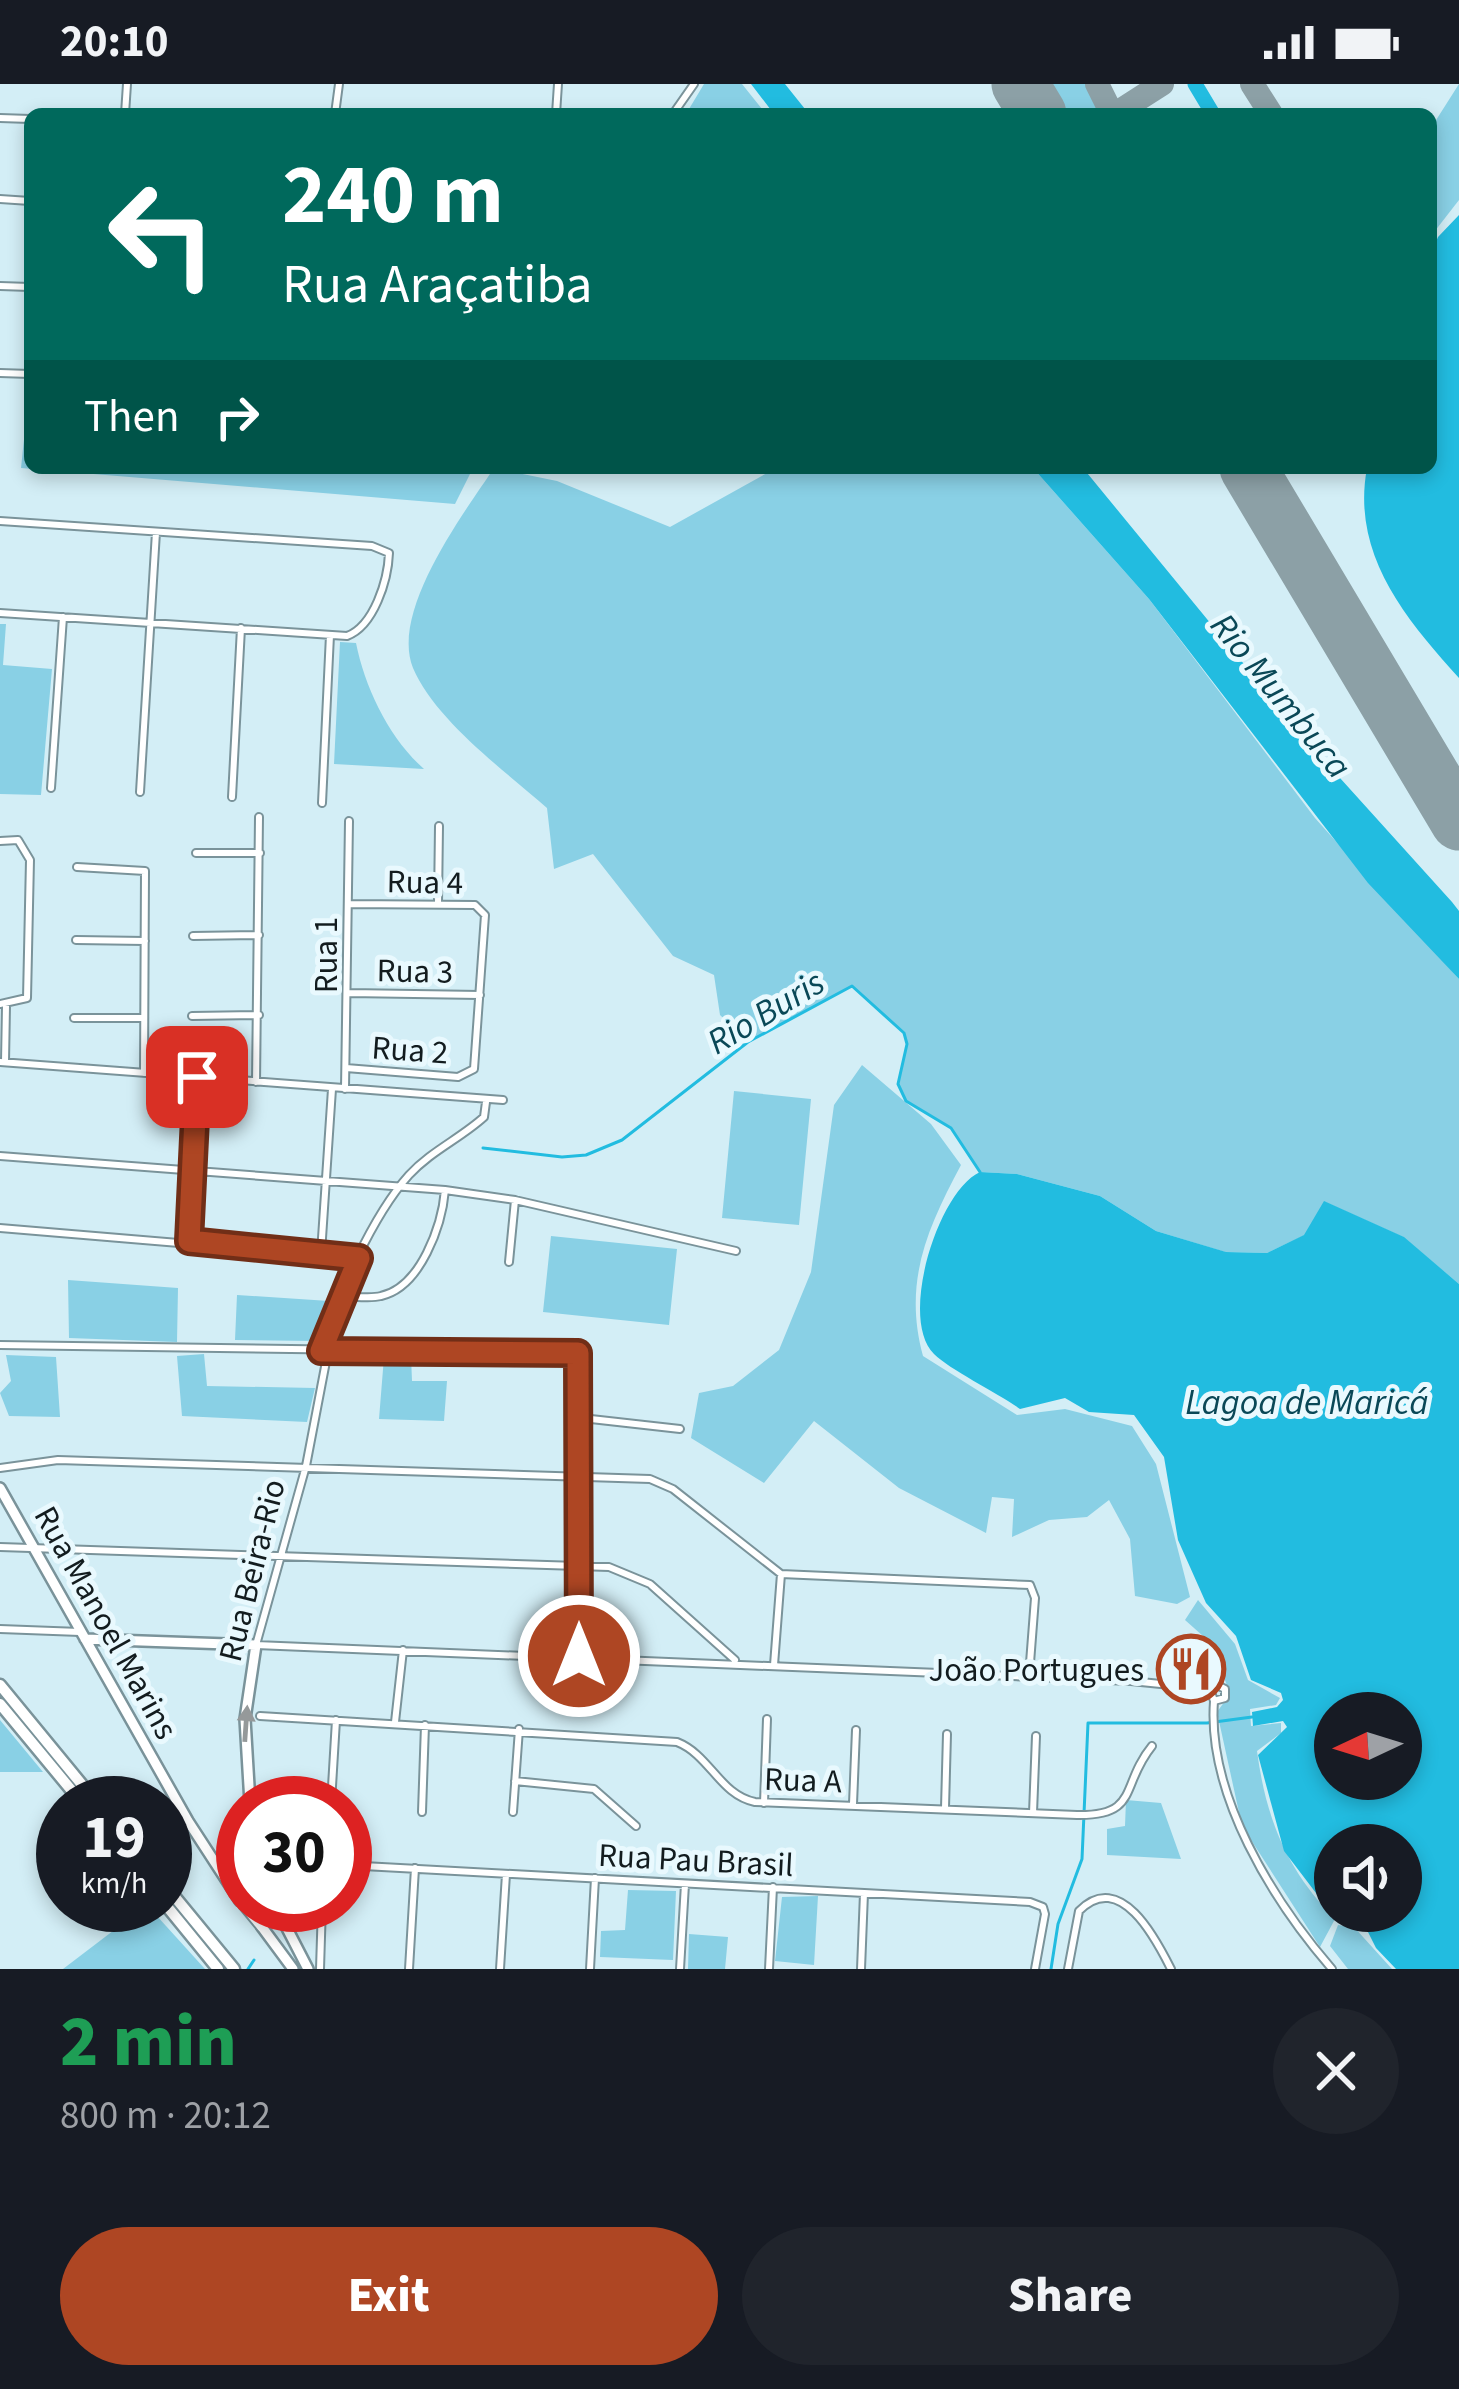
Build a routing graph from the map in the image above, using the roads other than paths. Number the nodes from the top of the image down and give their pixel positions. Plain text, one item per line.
1 (0, 521) edge
2 (156, 532) junction
3 (0, 613) edge
4 (62, 617) junction
5 (152, 622) junction
6 (242, 628) junction
7 (330, 635) junction
8 (52, 788) dead end
9 (140, 792) dead end
10 (232, 796) dead end
11 (322, 803) dead end
12 (259, 818) dead end
13 (349, 821) dead end
14 (439, 826) dead end
15 (0, 841) edge
16 (196, 853) dead end
17 (260, 853) junction
18 (77, 867) dead end
19 (438, 903) junction
20 (349, 904) junction
21 (259, 934) junction
22 (193, 936) dead end
23 (76, 940) dead end
24 (145, 941) junction
25 (349, 993) junction
26 (480, 995) junction
27 (3, 1004) edge
28 (259, 1015) junction
29 (192, 1016) dead end
30 (74, 1018) dead end
31 (144, 1018) junction
32 (2, 1062) edge
33 (346, 1068) junction
34 (144, 1073) junction
35 (197, 1077) junction
36 (256, 1082) junction
37 (332, 1089) junction
38 (345, 1089) junction
39 (486, 1100) junction
40 (503, 1100) dead end
41 (0, 1156) edge
42 (192, 1172) junction
43 (327, 1181) junction
44 (400, 1186) junction
45 (445, 1190) junction
46 (515, 1200) junction
47 (0, 1228) edge
48 (189, 1241) junction
49 (736, 1251) dead end
50 (321, 1253) junction
51 (359, 1258) junction
52 (509, 1262) dead end
53 (341, 1296) junction
54 (0, 1345) edge
55 (324, 1351) junction
56 (582, 1418) junction
57 (680, 1429) dead end
58 (306, 1466) junction
59 (0, 1468) edge
60 (580, 1477) junction
61 (0, 1488) edge
62 (33, 1546) junction
63 (0, 1547) edge
64 (283, 1555) junction
65 (579, 1566) junction
66 (781, 1574) junction
67 (0, 1629) edge
68 (82, 1635) junction
69 (256, 1645) junction
70 (403, 1650) junction
71 (579, 1656) junction
72 (738, 1663) junction
73 (774, 1665) junction
74 (1029, 1676) junction
75 (0, 1685) edge
76 (1210, 1689) junction
77 (1214, 1701) junction
78 (0, 1704) edge
79 (260, 1716) dead end
80 (767, 1719) dead end
81 (336, 1720) junction
82 (394, 1722) junction
83 (425, 1725) junction
84 (519, 1729) junction
85 (856, 1730) dead end
86 (947, 1734) dead end
87 (1036, 1736) dead end
88 (1152, 1746) dead end
89 (60, 1776) edge
90 (75, 1776) edge
91 (248, 1776) edge
92 (333, 1776) edge
93 (515, 1781) junction
94 (764, 1803) junction
95 (853, 1804) junction
96 (945, 1809) junction
97 (422, 1811) dead end
98 (513, 1811) dead end
99 (1033, 1813) junction
100 (636, 1826) dead end
101 (216, 1859) edge
102 (372, 1866) edge
103 (416, 1868) junction
104 (506, 1874) junction
105 (595, 1878) junction
106 (685, 1884) junction
107 (773, 1887) junction
108 (864, 1894) junction
109 (192, 1918) edge
110 (188, 1932) edge
111 (266, 1932) edge
112 (288, 1932) edge
113 (320, 1932) edge
114 (319, 1950) junction
115 (1163, 1954) junction
116 (305, 1964) edge
117 (218, 1969) edge
118 (234, 1969) edge
119 (293, 1969) edge
120 (320, 1969) edge
121 (409, 1969) edge
122 (500, 1969) edge
123 (590, 1969) edge
124 (680, 1969) edge
125 (770, 1969) edge
126 (861, 1969) edge
127 (1035, 1969) edge
128 (1068, 1969) edge
129 (1161, 1969) edge
130 (1171, 1969) edge
131 (1332, 1969) edge

1 - 2 street
2 - 5 street
2 - 7 street
3 - 4 street
4 - 5 street
4 - 8 street
5 - 6 street
5 - 9 street
6 - 7 street
6 - 10 street
7 - 11 street
12 - 17 street
13 - 20 street, Rua 1
14 - 19 street
15 - 27 street
16 - 17 street
17 - 21 street
18 - 24 street
19 - 20 street, Rua 4
19 - 26 street, Rua 4
20 - 25 street, Rua 1
21 - 22 street
21 - 28 street
23 - 24 street
24 - 31 street
25 - 26 street, Rua 3
25 - 33 street, Rua 1
26 - 33 street, Rua 2
27 - 32 street
28 - 29 street
28 - 36 street
30 - 31 street
31 - 34 street
32 - 34 street
33 - 38 street, Rua 1
34 - 35 street
35 - 36 street
35 - 42 street
36 - 37 street
37 - 38 street
37 - 43 street
38 - 39 street
39 - 40 street
39 - 44 street, Rua Beira-Rio
41 - 42 street
42 - 43 street
42 - 48 street
43 - 44 street
43 - 50 street
44 - 45 street
44 - 51 street, Rua Beira-Rio
45 - 46 street
45 - 53 street
46 - 49 street
46 - 52 street
47 - 48 street
48 - 50 street
50 - 51 street
51 - 53 street, Rua Beira-Rio
53 - 55 street, Rua Beira-Rio
54 - 55 street
55 - 56 street
55 - 58 street, Rua Beira-Rio
56 - 57 street
56 - 60 street
58 - 59 street
58 - 60 street
58 - 64 street, Rua Beira-Rio
60 - 65 street
60 - 66 street
61 - 62 main road, Rua Manoel Marins
62 - 63 street
62 - 64 street
62 - 68 main road, Rua Manoel Marins
64 - 65 street
64 - 69 street, Rua Beira-Rio
65 - 71 street
65 - 72 street
66 - 73 street
66 - 74 street
67 - 68 street
68 - 69 main road
68 - 101 main road, Rua Manoel Marins
69 - 70 street
91 -> 69 main road, Rua Beira-Rio
70 - 71 street
70 - 82 street
71 - 72 street
72 - 73 street
73 - 74 street
74 - 76 street
75 - 90 highway
76 - 77 street
76 - 77 street
77 - 131 street
78 - 89 highway
79 - 81 street, Rua A
80 - 94 street
81 - 82 street, Rua A
81 - 92 street
82 - 83 street, Rua A
83 - 84 street, Rua A
83 - 97 street
84 - 93 street
84 - 94 street, Rua A
85 - 95 street
86 - 96 street
87 - 99 street
88 - 99 street, Rua A
93 - 98 street
93 - 100 street
94 - 95 street, Rua A
95 - 96 street, Rua A
96 - 99 street, Rua A
102 - 103 street, Rua Pau Brasil
103 - 104 street, Rua Pau Brasil
103 - 121 street
104 - 105 street, Rua Pau Brasil
104 - 122 street
105 - 106 street, Rua Pau Brasil
105 - 123 street
106 - 107 street, Rua Pau Brasil
106 - 124 street
107 - 108 street, Rua Pau Brasil
107 - 125 street
108 - 126 street
108 - 127 street, Rua Pau Brasil
109 - 118 highway
110 - 117 highway
111 - 119 main road
112 - 116 main road
113 - 114 street
114 - 116 street
114 - 120 street
115 - 128 street
115 - 129 street
115 - 130 street

